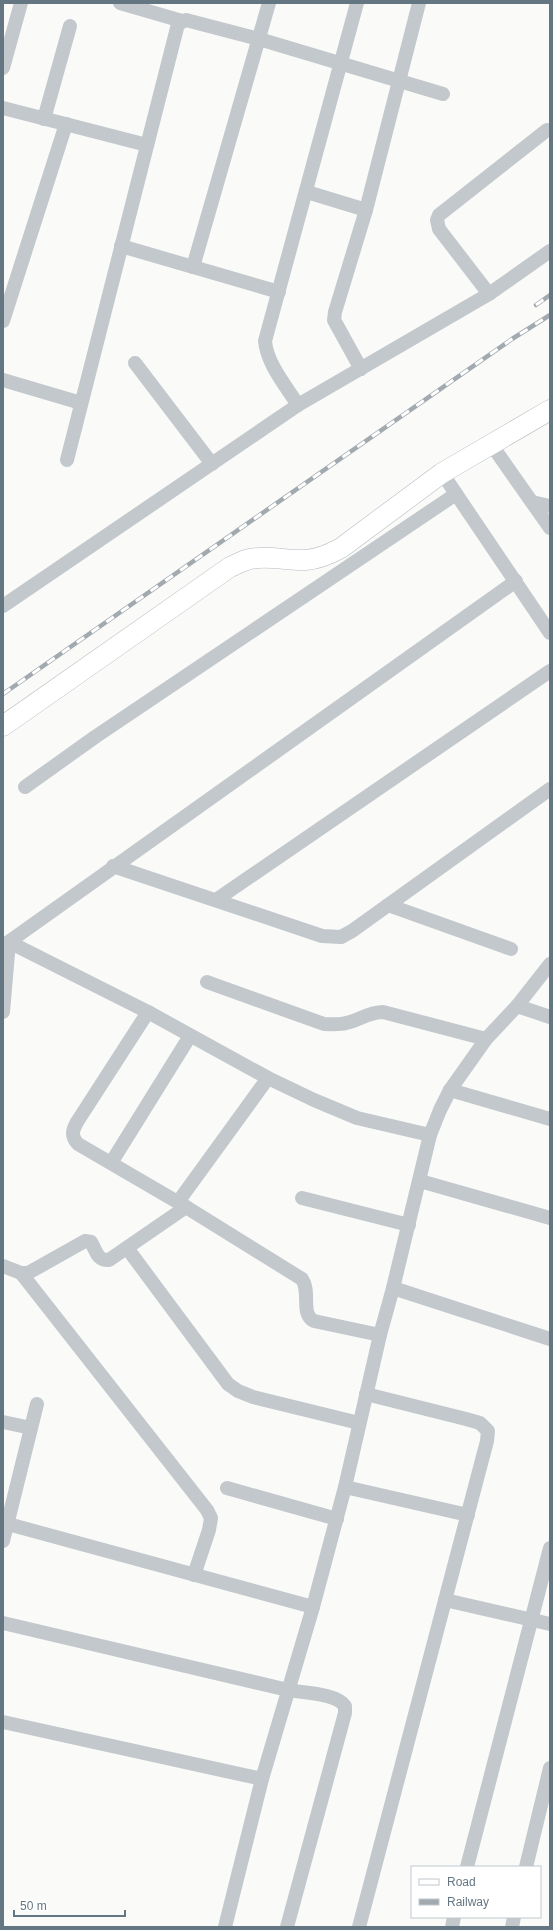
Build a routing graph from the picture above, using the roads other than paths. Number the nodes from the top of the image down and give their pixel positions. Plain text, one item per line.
1 (21, 3) edge
2 (120, 3) edge
3 (269, 3) edge
4 (357, 3) edge
5 (419, 3) edge
6 (141, 6) edge
7 (182, 21) junction
8 (70, 26) dead end
9 (259, 39) junction
10 (340, 63) junction
11 (3, 68) edge
12 (398, 80) junction
13 (444, 94) dead end
14 (3, 108) edge
15 (44, 118) junction
16 (66, 124) junction
17 (547, 130) dead end
18 (147, 145) junction
19 (306, 192) junction
20 (366, 210) junction
21 (121, 246) junction
22 (550, 252) edge
23 (193, 267) junction
24 (279, 292) junction
25 (489, 294) junction
26 (3, 321) edge
27 (135, 363) dead end
28 (361, 369) junction
29 (3, 380) edge
30 (81, 402) junction
31 (298, 405) junction
32 (550, 410) edge
33 (491, 444) junction
34 (67, 460) dead end
35 (212, 464) junction
36 (442, 473) junction
37 (456, 494) junction
38 (532, 502) junction
39 (550, 506) edge
40 (550, 528) edge
41 (516, 581) junction
42 (3, 606) edge
43 (550, 633) edge
44 (550, 671) edge
45 (3, 726) edge
46 (25, 787) dead end
47 (550, 789) edge
48 (112, 866) junction
49 (216, 900) junction
50 (388, 905) junction
51 (6, 944) edge
52 (511, 949) dead end
53 (550, 964) edge
54 (207, 982) dead end
55 (517, 1006) junction
56 (3, 1012) edge
57 (148, 1012) junction
58 (550, 1017) edge
59 (190, 1036) junction
60 (486, 1040) junction
61 (268, 1078) junction
62 (450, 1090) junction
63 (550, 1119) edge
64 (430, 1135) junction
65 (111, 1163) junction
66 (420, 1181) junction
67 (302, 1198) dead end
68 (182, 1205) junction
69 (550, 1218) edge
70 (409, 1225) junction
71 (127, 1248) junction
72 (3, 1266) edge
73 (21, 1273) junction
74 (393, 1288) junction
75 (380, 1335) junction
76 (550, 1339) edge
77 (366, 1394) junction
78 (37, 1404) dead end
79 (3, 1422) edge
80 (359, 1423) junction
81 (31, 1428) junction
82 (345, 1487) junction
83 (228, 1488) dead end
84 (468, 1515) junction
85 (337, 1519) junction
86 (8, 1524) junction
87 (3, 1541) edge
88 (550, 1548) edge
89 (194, 1574) junction
90 (445, 1600) junction
91 (313, 1607) junction
92 (530, 1619) junction
93 (3, 1623) edge
94 (550, 1624) edge
95 (288, 1690) junction
96 (3, 1722) edge
97 (550, 1768) edge
98 (262, 1779) junction
99 (467, 1866) edge
100 (526, 1866) edge
101 (225, 1927) edge
102 (288, 1927) edge
103 (359, 1927) edge

1 - 11 street
2 - 6 street
3 - 9 street
4 - 10 street
5 - 12 street
6 - 7 street
7 - 9 street
7 - 18 street
8 - 15 street
9 - 10 street
9 - 23 street
10 - 12 street
10 - 19 street
12 - 13 street
12 - 20 street
14 - 15 street
15 - 16 street
16 - 18 street
16 - 26 street
17 - 25 street
18 - 21 street
19 - 20 street
19 - 24 street
20 - 28 street
21 - 23 street
21 - 30 street
22 - 25 street
23 - 24 street
24 - 31 street
25 - 28 street
27 - 35 street
28 - 31 street
29 - 30 street
30 - 34 street
31 - 35 street
32 - 33 street
33 - 36 street
33 - 38 street
35 - 42 street
36 - 37 street
36 - 45 street
37 - 41 street
37 - 46 street
38 - 39 street
38 - 40 street
41 - 43 street
41 - 48 street
44 - 49 street
47 - 50 street
48 - 49 street
48 - 51 street
49 - 50 street
50 - 52 street
51 - 56 street
51 - 57 street
53 - 55 street
54 - 60 street
55 - 58 street
55 - 60 street
57 - 59 street
57 - 65 street
59 - 61 street
59 - 65 street
60 - 62 street
61 - 64 street
61 - 68 street
62 - 63 street
62 - 64 street
64 - 66 street
65 - 68 street
66 - 69 street
66 - 70 street
67 - 70 street
68 - 71 street
68 - 75 street
70 - 74 street
71 - 73 street
71 - 80 street
72 - 73 street
73 - 89 street
74 - 75 street
74 - 76 street
75 - 77 street
77 - 80 street
77 - 84 street
78 - 81 street
79 - 81 street
80 - 82 street
81 - 86 street
82 - 84 street
82 - 85 street
83 - 85 street
84 - 90 street
85 - 91 street
86 - 87 street
86 - 89 street
88 - 92 street
89 - 91 street
90 - 92 street
90 - 103 street
91 - 95 street
92 - 94 street
92 - 99 street
93 - 95 street
95 - 98 street
95 - 102 street
96 - 98 street
97 - 100 street
98 - 101 street

